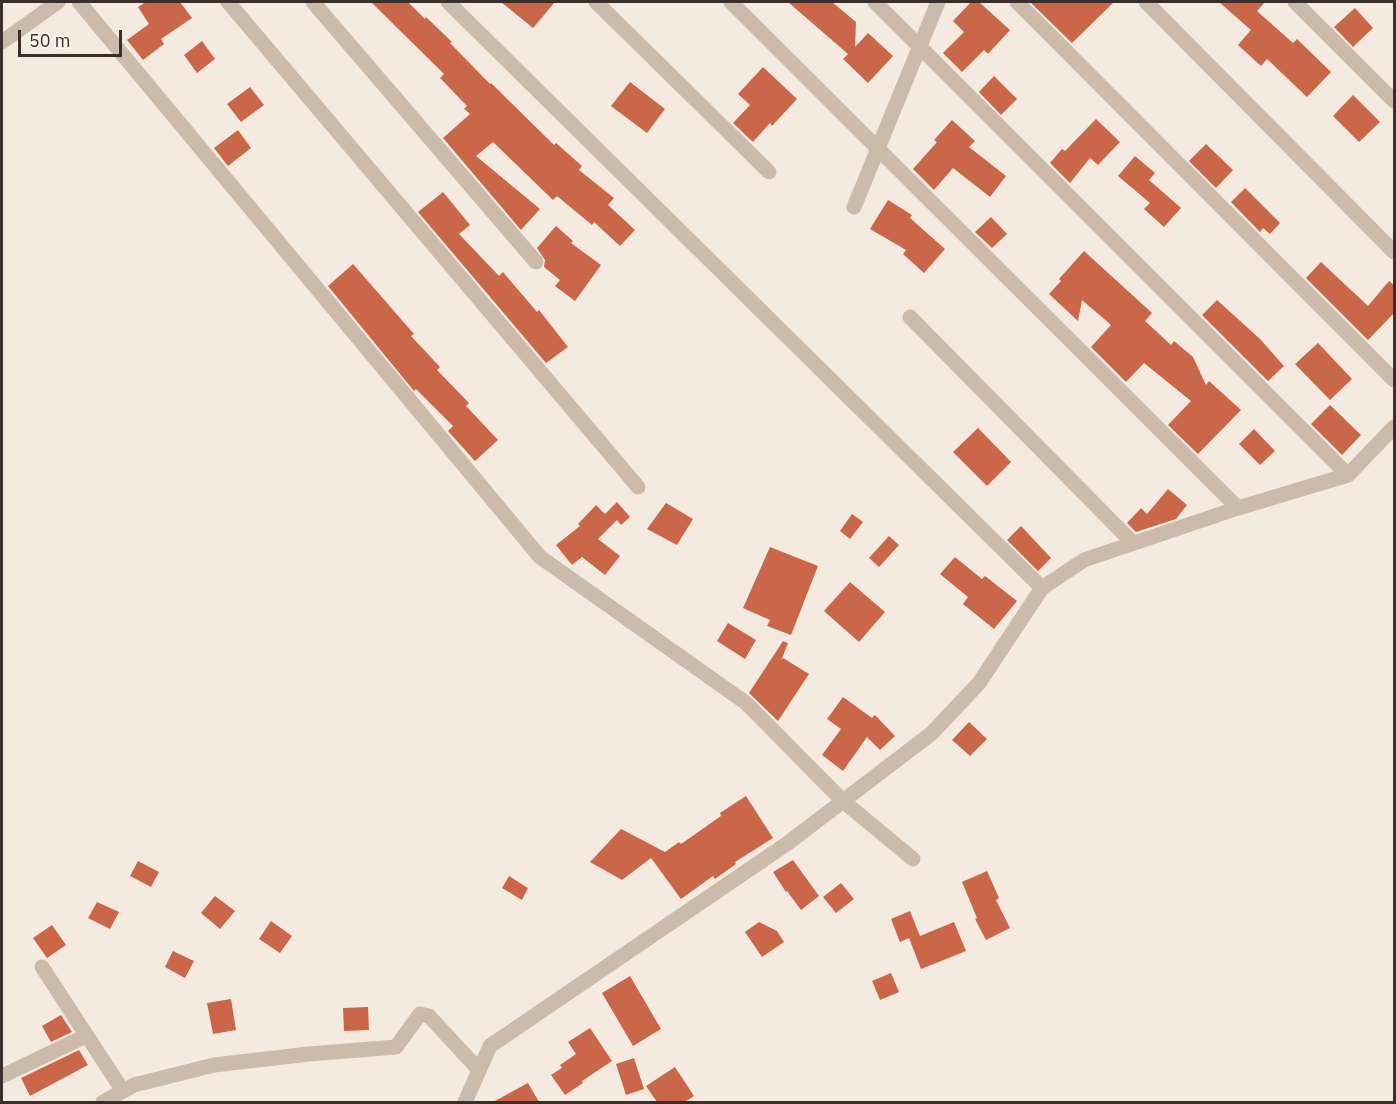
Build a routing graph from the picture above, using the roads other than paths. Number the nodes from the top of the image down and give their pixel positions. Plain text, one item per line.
1 (58, 2) edge
2 (79, 2) edge
3 (228, 2) edge
4 (313, 2) edge
5 (448, 2) edge
6 (596, 2) edge
7 (731, 2) edge
8 (875, 2) edge
9 (938, 2) edge
10 (1017, 2) edge
11 (1146, 2) edge
12 (1295, 2) edge
13 (2, 42) edge
14 (920, 46) junction
15 (1395, 101) edge
16 (878, 148) junction
17 (769, 172) dead end
18 (854, 207) dead end
19 (1395, 252) edge
20 (536, 262) dead end
21 (910, 317) dead end
22 (1395, 380) edge
23 (1395, 427) edge
24 (1348, 475) junction
25 (638, 487) dead end
26 (1238, 508) junction
27 (1133, 543) junction
28 (1042, 588) junction
29 (843, 801) junction
30 (913, 859) dead end
31 (42, 967) dead end
32 (87, 1036) junction
33 (479, 1070) junction
34 (2, 1077) edge
35 (123, 1091) junction
36 (103, 1102) edge
37 (465, 1102) edge

1 - 13 street
2 - 29 street
3 - 25 street
4 - 20 street
5 - 28 street
6 - 17 street
7 - 16 street
8 - 14 street
9 - 14 street
10 - 22 street
11 - 19 street
12 - 15 street
14 - 16 street
14 - 24 street
16 - 18 street
16 - 26 street
21 - 27 street
23 - 24 street
24 - 26 street
26 - 27 street
27 - 28 street
28 - 29 street
29 - 30 street
29 - 33 street
31 - 32 street
32 - 34 street
32 - 35 street
33 - 35 street
33 - 37 street
35 - 36 street

